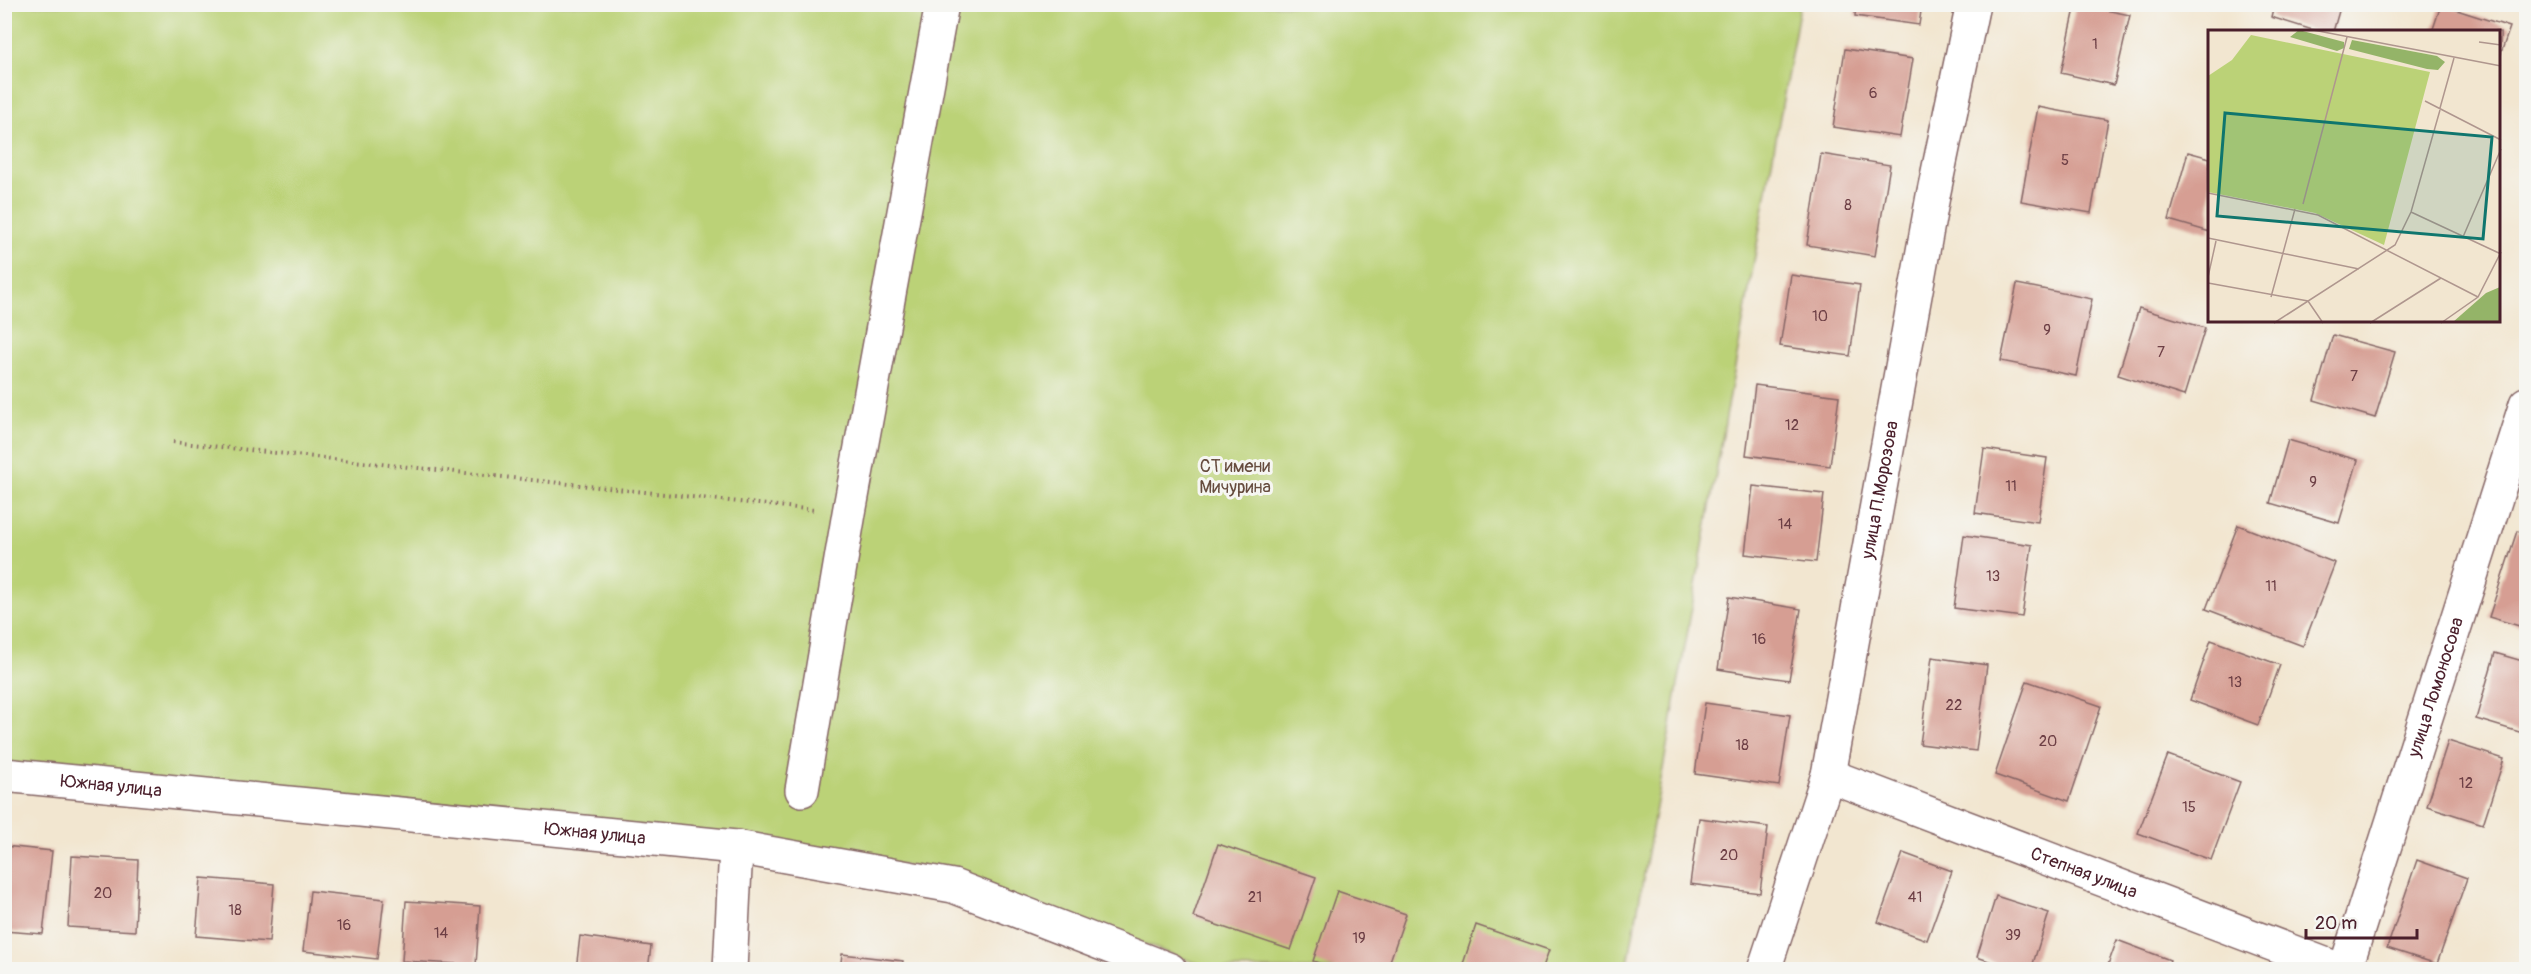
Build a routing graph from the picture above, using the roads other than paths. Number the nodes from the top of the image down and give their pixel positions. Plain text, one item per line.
1 (942, 4) edge
2 (1973, 4) edge
3 (2526, 404) edge
4 (4, 775) edge
5 (1828, 775) junction
6 (802, 790) dead end
7 (736, 847) junction
8 (730, 969) edge
9 (1170, 969) edge
10 (1764, 969) edge
11 (2340, 969) edge
12 (2345, 969) edge

1 - 6 street
2 - 5 street, улица П.Морозова
3 - 12 street, улица Ломоносова
4 - 7 street, Южная улица
5 - 10 street, улица П.Морозова
5 - 11 street, Степная улица
7 - 8 street
7 - 9 street, Южная улица

